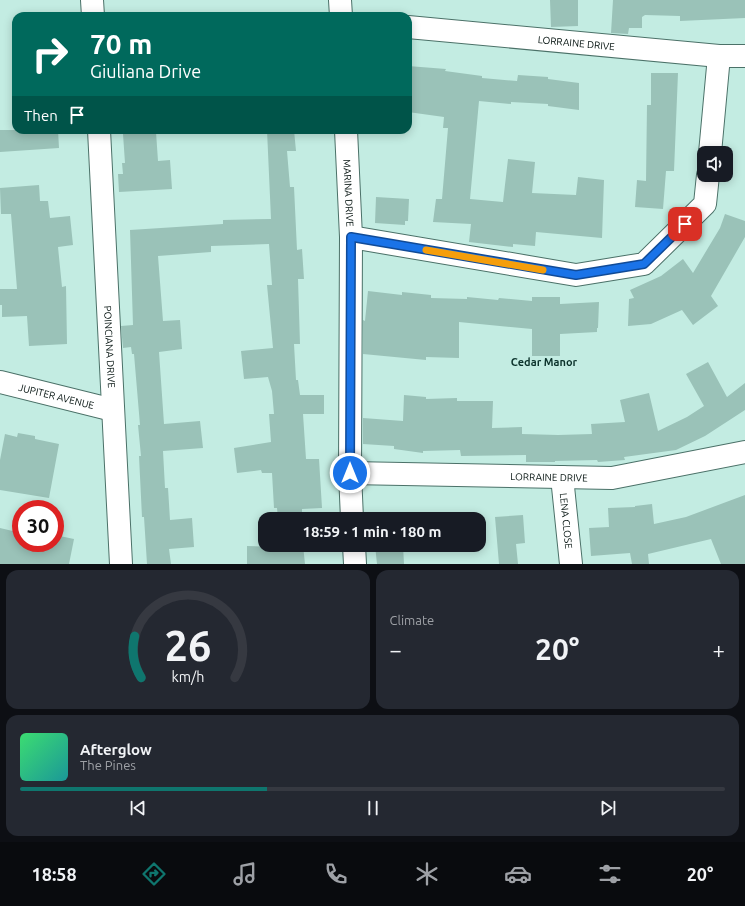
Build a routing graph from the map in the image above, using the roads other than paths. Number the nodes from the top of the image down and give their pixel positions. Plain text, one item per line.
1 (92, 0) edge
2 (340, 0) edge
3 (93, 12) edge
4 (341, 12) edge
5 (412, 27) edge
6 (719, 56) junction
7 (745, 56) edge
8 (99, 134) edge
9 (346, 134) edge
10 (711, 146) edge
11 (707, 182) edge
12 (351, 237) junction
13 (0, 382) edge
14 (113, 410) junction
15 (745, 452) edge
16 (350, 473) junction
17 (562, 477) junction
18 (352, 512) edge
19 (354, 552) edge
20 (121, 564) edge
21 (355, 564) edge
22 (571, 564) edge

1 - 3 street
2 - 4 street
5 - 6 street, LORRAINE DRIVE
6 - 7 street, LORRAINE DRIVE
6 - 10 street
8 - 14 street, POINCIANA DRIVE
9 - 12 street, MARINA DRIVE
11 - 12 street
12 - 16 street, MARINA DRIVE
13 - 14 street, JUPITER AVENUE
14 - 20 street, POINCIANA DRIVE
15 - 17 street, LORRAINE DRIVE
16 - 17 street, LORRAINE DRIVE
16 - 18 street, MARINA DRIVE
17 - 22 street, LENA CLOSE
19 - 21 street

